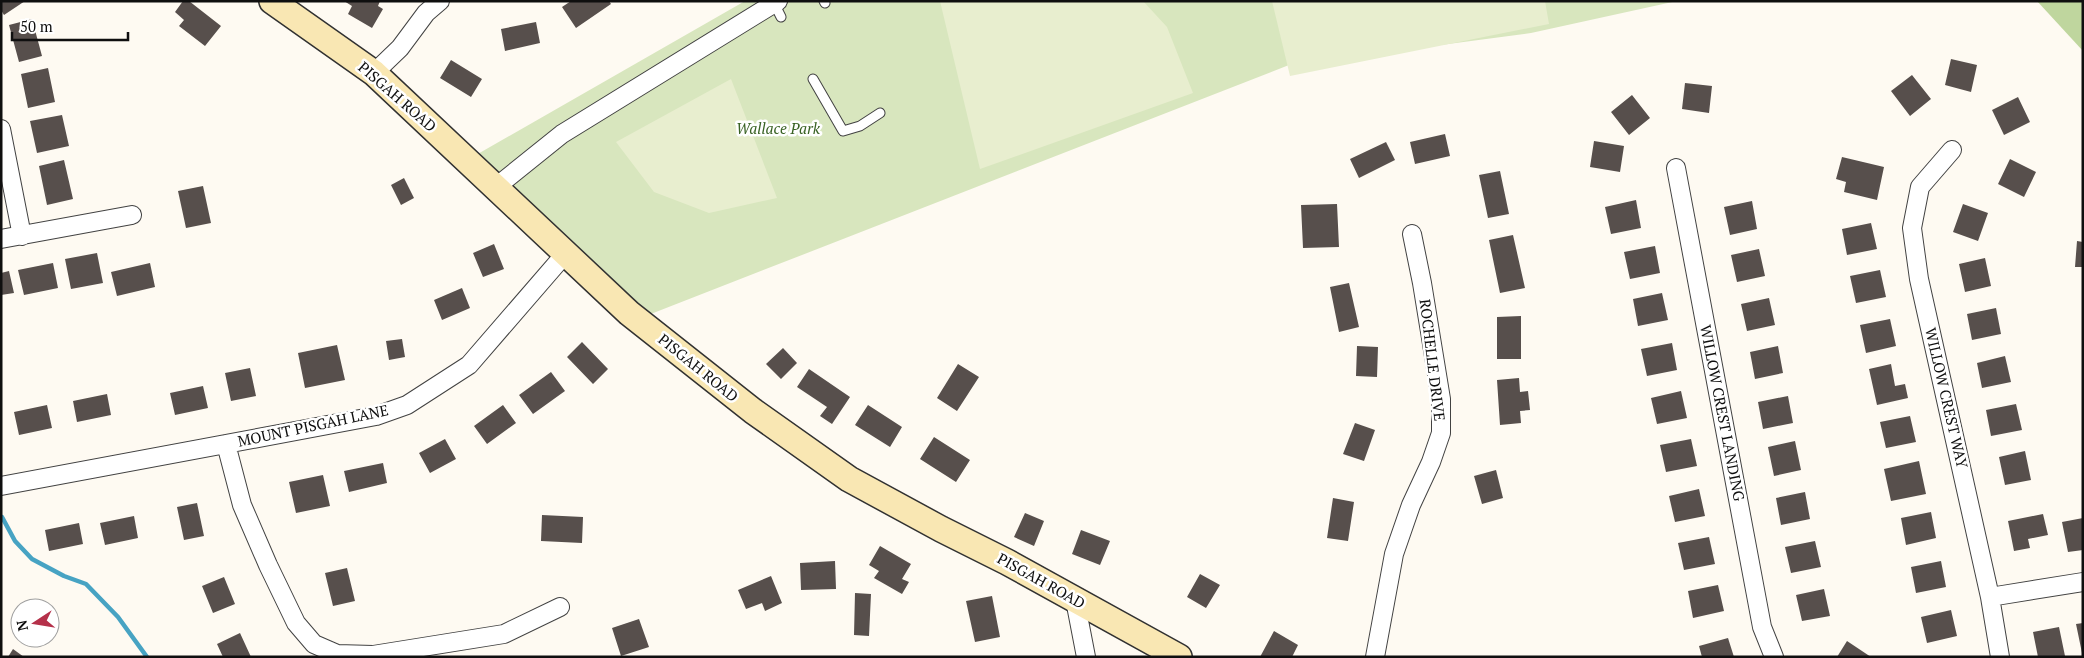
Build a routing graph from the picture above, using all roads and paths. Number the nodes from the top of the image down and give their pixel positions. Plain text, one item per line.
1 (272, 1) edge
2 (440, 1) edge
3 (778, 7) edge
4 (374, 73) junction
5 (814, 79) dead end
6 (880, 113) dead end
7 (1, 129) edge
8 (1952, 150) dead end
9 (1676, 168) dead end
10 (496, 187) junction
11 (132, 215) dead end
12 (1412, 234) dead end
13 (22, 236) junction
14 (1, 240) edge
15 (565, 254) junction
16 (226, 444) junction
17 (1, 486) edge
18 (2083, 582) edge
19 (1990, 597) junction
20 (1074, 600) junction
21 (560, 607) dead end
22 (421, 652) edge
23 (1086, 657) edge
24 (1179, 657) edge
25 (1376, 657) edge
26 (1774, 657) edge
27 (2000, 657) edge

1 - 4 street, PISGAH ROAD
2 - 4 street
3 - 10 street
4 - 10 street, PISGAH ROAD
5 - 6 lane
7 - 13 street
8 - 19 street, WILLOW CREST WAY
9 - 26 street, WILLOW CREST LANDING
10 - 15 street, PISGAH ROAD
11 - 13 street
12 - 25 street, ROCHELLE DRIVE
13 - 14 street
15 - 16 street, MOUNT PISGAH LANE
15 - 20 street, PISGAH ROAD
16 - 17 street, MOUNT PISGAH LANE
16 - 22 street
18 - 19 street
19 - 27 street, WILLOW CREST WAY
20 - 23 street
20 - 24 street, PISGAH ROAD
21 - 22 street

